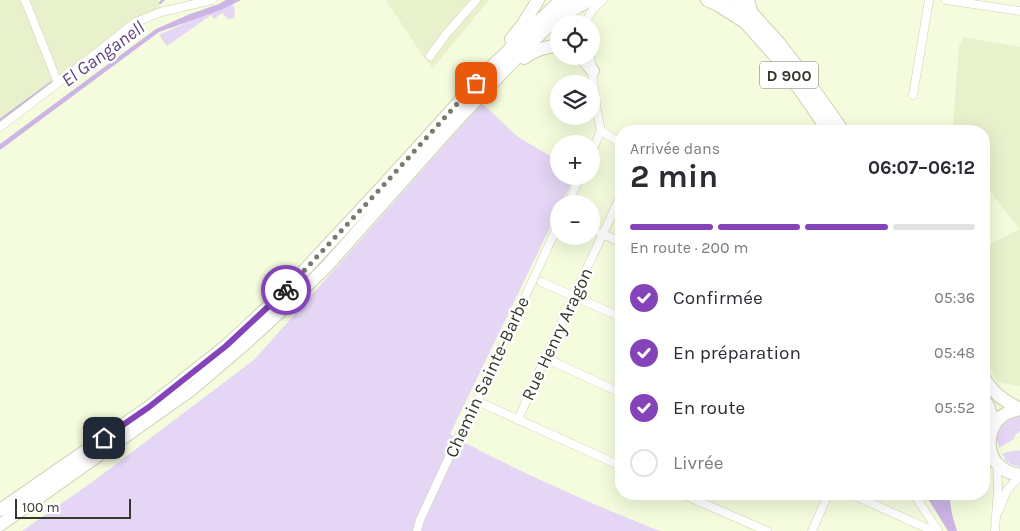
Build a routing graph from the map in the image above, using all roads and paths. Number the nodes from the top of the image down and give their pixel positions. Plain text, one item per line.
1 (25, 0) edge
2 (212, 0) edge
3 (464, 0) edge
4 (476, 0) edge
5 (538, 0) edge
6 (561, 0) edge
7 (575, 0) edge
8 (590, 0) edge
9 (603, 0) edge
10 (707, 0) edge
11 (725, 0) edge
12 (740, 0) edge
13 (929, 0) edge
14 (946, 0) edge
15 (470, 7) junction
16 (748, 11) edge
17 (1020, 11) edge
18 (590, 15) edge
19 (548, 26) junction
20 (550, 46) edge
21 (430, 56) dead end
22 (588, 65) edge
23 (592, 65) edge
24 (488, 70) junction
25 (593, 71) junction
26 (58, 83) junction
27 (483, 94) junction
28 (913, 95) dead end
29 (824, 125) edge
30 (839, 125) edge
31 (0, 127) edge
32 (601, 131) junction
33 (599, 135) edge
34 (615, 140) edge
35 (615, 208) edge
36 (600, 233) edge
37 (603, 234) junction
38 (615, 239) edge
39 (550, 243) edge
40 (540, 282) dead end
41 (574, 296) junction
42 (615, 315) edge
43 (545, 358) junction
44 (990, 386) edge
45 (615, 390) edge
46 (477, 401) junction
47 (1020, 409) edge
48 (990, 411) edge
49 (518, 420) junction
50 (994, 425) junction
51 (990, 434) edge
52 (990, 450) edge
53 (615, 463) edge
54 (997, 464) junction
55 (1020, 476) edge
56 (698, 500) edge
57 (825, 500) edge
58 (864, 500) edge
59 (918, 500) edge
60 (0, 510) edge
61 (996, 518) junction
62 (0, 525) edge
63 (416, 531) edge
64 (767, 531) edge
65 (812, 531) edge
66 (934, 531) edge
67 (938, 531) edge
68 (995, 531) edge

1 - 26 street
2 - 26 street
3 - 15 street
4 - 15 street
5 - 24 main road
6 - 24 main road
7 - 19 main road
8 - 19 main road
9 - 18 street
10 - 16 main road
11 - 16 main road, D 900
12 - 16 main road, D 900
13 - 28 street
14 - 17 street
15 - 21 street
16 - 29 main road, D 900
16 - 30 main road, D 900
19 - 27 main road
20 - 27 main road
22 - 25 main road
23 - 25 street
24 - 60 main road
25 - 32 street
26 - 31 street
27 - 62 main road
32 - 33 street
32 - 34 street
35 - 37 street, Rue Henry Aragon
36 - 37 street
37 - 38 street
37 - 41 street, Rue Henry Aragon
39 - 46 street, Chemin Sainte-Barbe
40 - 41 street
41 - 42 street
41 - 43 street, Rue Henry Aragon
43 - 45 street
43 - 49 street, Rue Henry Aragon
44 - 47 main road
46 - 49 street
46 - 63 street, Chemin Sainte-Barbe
47 - 50 main road
48 - 50 main road
49 - 53 street
50 - 51 main road
52 - 54 main road
54 - 55 main road
54 - 61 street
55 - 61 street
56 - 64 street
57 - 65 street
58 - 66 street
59 - 67 street
61 - 68 street

